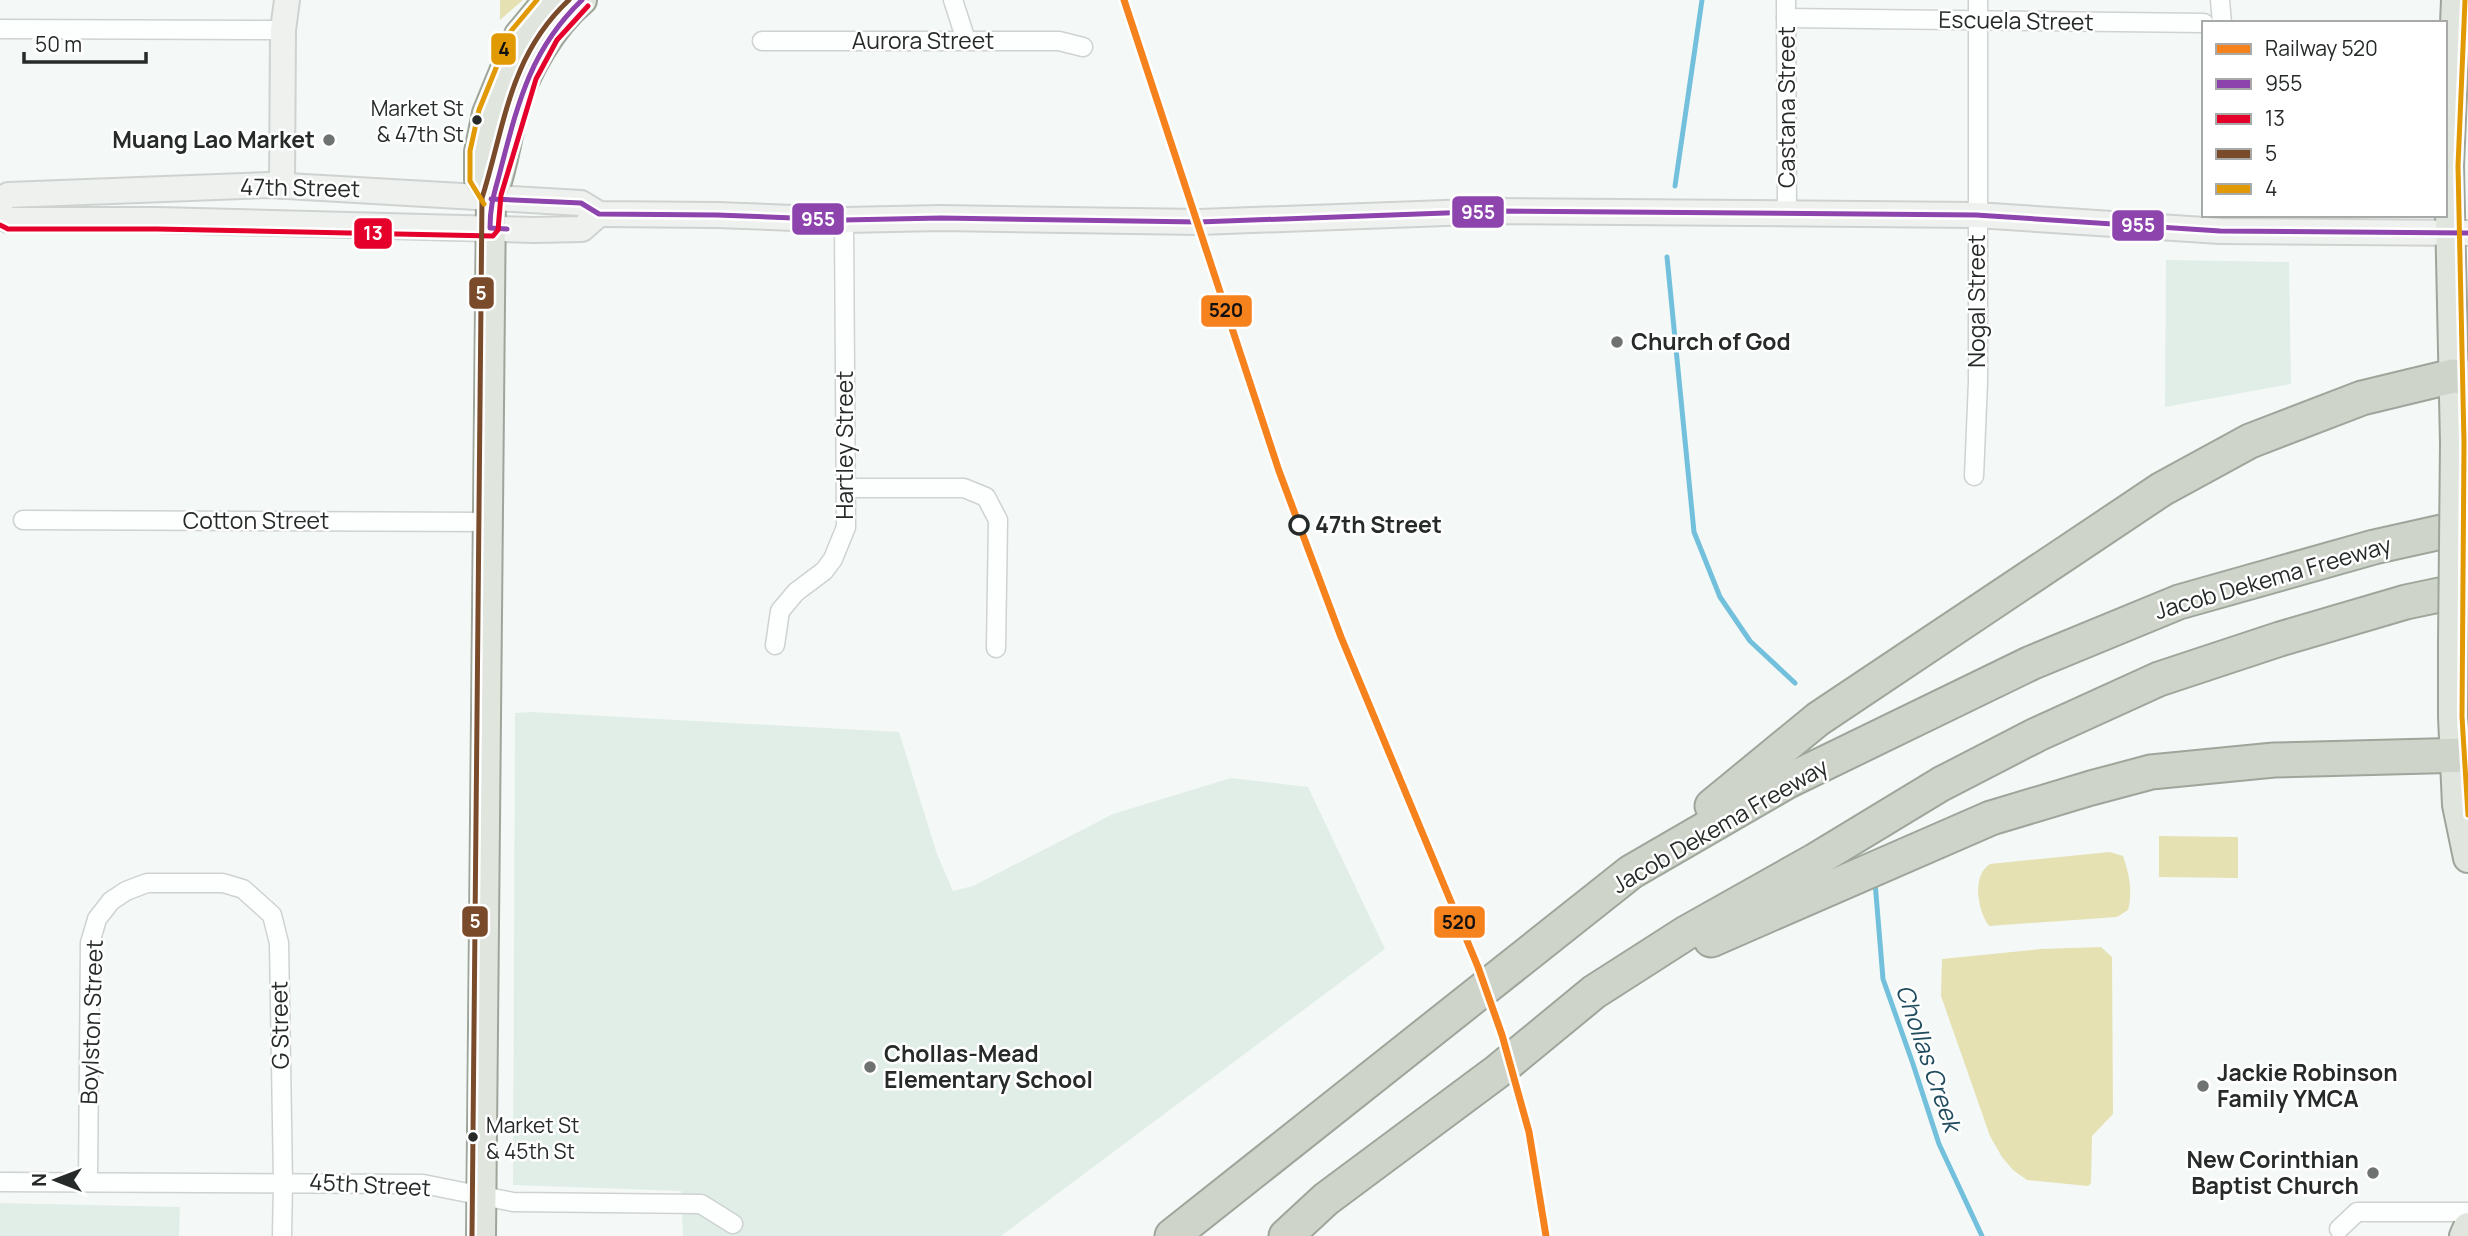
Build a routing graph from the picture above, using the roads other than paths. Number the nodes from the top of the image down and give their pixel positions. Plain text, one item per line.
1 (288, 0) edge
2 (548, 0) edge
3 (582, 0) edge
4 (953, 0) edge
5 (1978, 0) edge
6 (2220, 0) edge
7 (1786, 9) edge
8 (2452, 17) edge
9 (1978, 20) junction
10 (2222, 21) edge
11 (2202, 23) edge
12 (0, 29) edge
13 (283, 30) junction
14 (966, 40) junction
15 (762, 41) dead end
16 (1083, 47) dead end
17 (282, 186) junction
18 (491, 199) junction
19 (0, 201) edge
20 (0, 213) edge
21 (599, 214) junction
22 (1787, 215) junction
23 (1976, 215) junction
24 (844, 220) junction
25 (2220, 223) edge
26 (490, 228) junction
27 (2459, 232) edge
28 (2461, 377) edge
29 (1974, 476) dead end
30 (847, 488) junction
31 (23, 520) dead end
32 (489, 522) junction
33 (2468, 526) edge
34 (2468, 589) edge
35 (775, 645) dead end
36 (996, 648) dead end
37 (2462, 755) edge
38 (2468, 855) edge
39 (1632, 872) junction
40 (183, 883) joint
41 (1594, 992) junction
42 (0, 1182) edge
43 (88, 1182) junction
44 (283, 1182) junction
45 (481, 1196) junction
46 (2468, 1212) edge
47 (733, 1224) dead end
48 (2468, 1227) edge
49 (2339, 1229) dead end
50 (1177, 1232) edge
51 (282, 1236) edge
52 (481, 1236) edge
53 (1286, 1236) edge
54 (2464, 1236) edge

1 - 13 main road
2 - 18 main road
3 - 18 main road
4 - 14 street
5 - 9 street, Nogal Street
6 - 10 street
7 - 9 street, Escuela Street
7 - 22 street, Castana Street
8 - 27 main road
9 - 11 street, Escuela Street
9 - 23 street, Nogal Street
12 - 13 street
13 - 17 main road
14 - 15 street, Aurora Street
14 - 16 street, Aurora Street
17 - 18 main road, 47th Street
17 - 19 main road, 47th Street
18 - 21 main road, 47th Street
18 - 26 main road
20 - 26 main road, 47th Street
21 - 24 main road, 47th Street
21 - 26 main road, 47th Street
22 - 23 main road, 47th Street
22 - 24 main road, 47th Street
23 - 25 main road, 47th Street
23 - 29 street, Nogal Street
24 - 30 street, Hartley Street
25 - 27 main road, 47th Street
26 - 32 main road
27 - 28 main road
28 - 37 main road, bridge
28 - 39 highway
30 - 35 street, Hartley Street
30 - 36 street
31 - 32 street, Cotton Street
32 - 45 main road
33 - 39 highway, Jacob Dekema Freeway
34 - 41 highway
37 - 38 main road
37 - 41 highway
39 - 50 highway, Jacob Dekema Freeway
40 - 43 street, Boylston Street
40 - 44 street, G Street
41 - 53 highway
42 - 43 street, 45th Street
43 - 44 street, 45th Street
44 - 45 street, 45th Street
44 - 51 street, G Street
45 - 47 street, 45th Street
45 - 52 main road
46 - 49 street
48 - 54 main road

